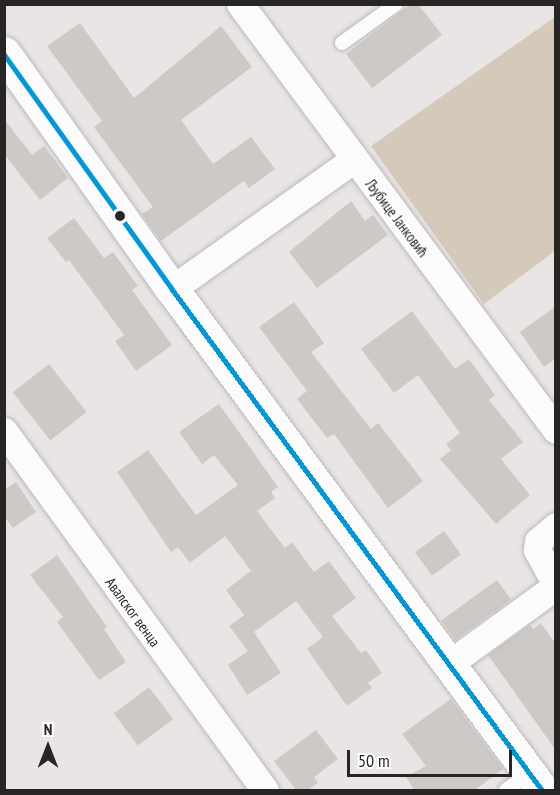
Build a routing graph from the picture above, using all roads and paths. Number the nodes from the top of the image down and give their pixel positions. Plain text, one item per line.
1 (240, 4) edge
2 (396, 4) edge
3 (342, 43) dead end
4 (4, 53) edge
5 (353, 160) junction
6 (172, 289) junction
7 (555, 430) edge
8 (4, 431) edge
9 (555, 526) edge
10 (555, 585) edge
11 (450, 663) junction
12 (525, 785) edge
13 (265, 790) edge

1 - 5 street, Љубице Јанковић
2 - 3 lane
4 - 6 street
5 - 6 street
5 - 7 street, Љубице Јанковић
6 - 11 street
8 - 13 street, Авалског венца
9 - 10 street
10 - 11 street
11 - 12 street

